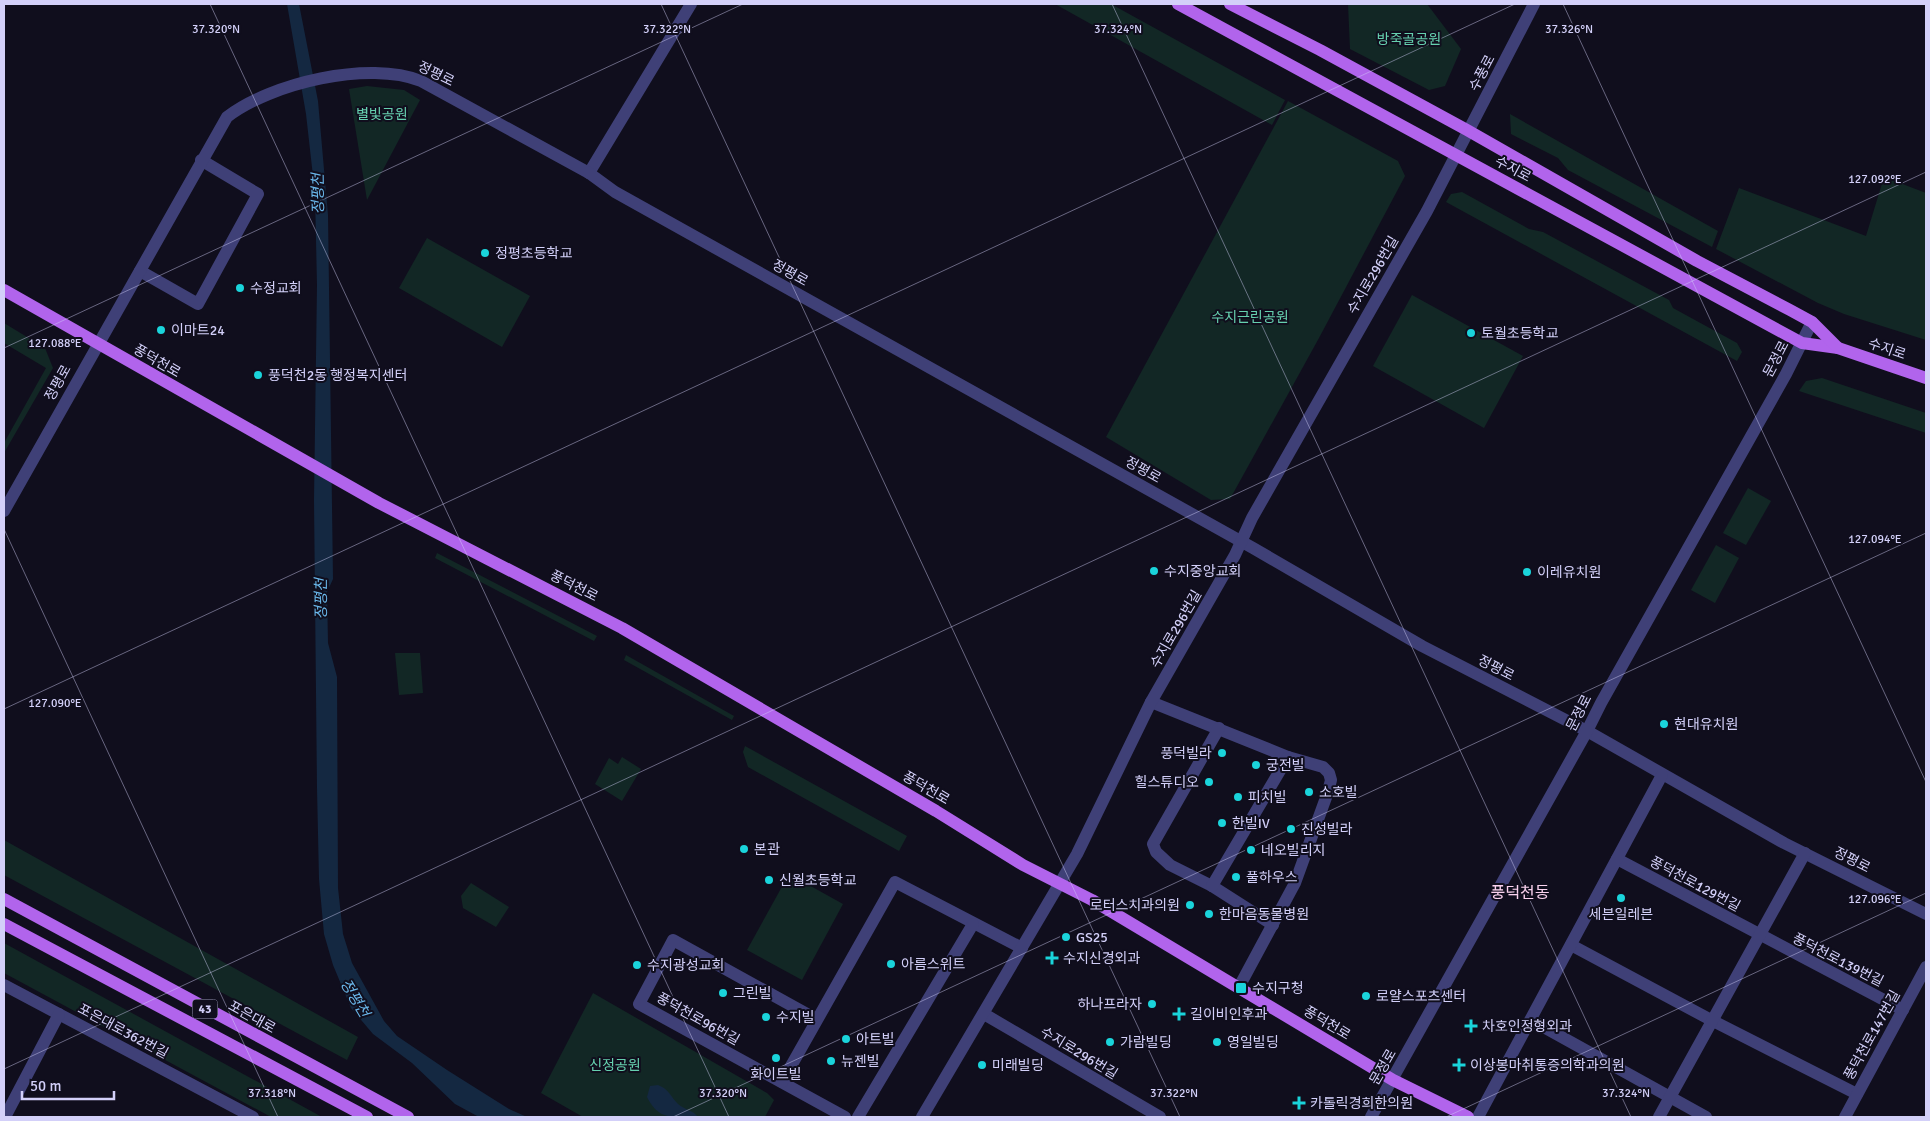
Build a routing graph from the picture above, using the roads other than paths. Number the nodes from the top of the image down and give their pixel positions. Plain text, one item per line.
1 (691, 4) edge
2 (1178, 4) edge
3 (1230, 4) edge
4 (1534, 4) edge
5 (1468, 130) junction
6 (1454, 155) junction
7 (201, 160) junction
8 (589, 173) junction
9 (140, 270) junction
10 (4, 290) edge
11 (1812, 322) junction
12 (1802, 343) junction
13 (97, 344) junction
14 (1838, 348) junction
15 (1926, 378) edge
16 (4, 511) edge
17 (1241, 542) junction
18 (1151, 702) junction
19 (1219, 728) junction
20 (1587, 731) junction
21 (1288, 757) junction
22 (1662, 775) junction
23 (1805, 852) junction
24 (1617, 859) junction
25 (1060, 884) junction
26 (1212, 886) junction
27 (4, 899) edge
28 (1926, 914) edge
29 (4, 924) edge
30 (973, 924) junction
31 (1273, 925) junction
32 (1759, 936) junction
33 (1571, 945) junction
34 (1022, 948) junction
35 (1926, 967) edge
36 (4, 984) edge
37 (1238, 987) junction
38 (1903, 1010) junction
39 (59, 1014) junction
40 (984, 1014) junction
41 (816, 1019) junction
42 (1531, 1020) junction
43 (1713, 1021) junction
44 (1393, 1080) junction
45 (782, 1082) junction
46 (1858, 1094) junction
47 (1670, 1097) junction
48 (5, 1117) edge
49 (253, 1117) edge
50 (367, 1117) edge
51 (408, 1117) edge
52 (845, 1117) edge
53 (858, 1117) edge
54 (922, 1117) edge
55 (1160, 1117) edge
56 (1372, 1117) edge
57 (1468, 1117) edge
58 (1478, 1117) edge
59 (1660, 1117) edge
60 (1706, 1117) edge
61 (1845, 1117) edge

1 - 8 street
2 - 6 main road, 수지로
3 - 5 main road, 수지로
4 - 5 street, 수풍로
5 - 6 street, 수풍로
5 - 11 main road, 수지로
6 - 12 main road, 수지로
6 - 17 street, 수지로296번길
7 - 8 street, 정평로
7 - 9 street, 정평로
7 - 9 street
8 - 17 street, 정평로
9 - 13 street, 정평로
10 - 13 main road, 풍덕천로
11 - 12 street, 문정로
11 - 14 main road, 수지로
12 - 14 main road, 수지로
12 - 20 street, 문정로
13 - 16 street, 정평로
13 - 25 main road, 풍덕천로
14 - 15 main road, 수지로
17 - 18 street, 수지로296번길
17 - 20 street, 정평로
18 - 19 street
18 - 25 street, 수지로296번길
19 - 21 street
19 - 26 street
20 - 22 street, 정평로
20 - 44 street, 문정로
21 - 26 street
21 - 31 street
22 - 23 street, 정평로
22 - 24 street
23 - 28 street, 정평로
23 - 32 street
24 - 32 street, 풍덕천로129번길
24 - 33 street
25 - 34 street, 수지로296번길
25 - 37 main road, 풍덕천로
26 - 31 street
27 - 51 main road, 포은대로 / 43
29 - 50 main road, 43
30 - 34 street
30 - 41 street
30 - 53 street
31 - 37 street
32 - 38 street, 풍덕천로139번길
32 - 43 street
33 - 42 street
33 - 43 street
34 - 40 street, 수지로296번길
35 - 38 street, 풍덕천로147번길
36 - 39 street, 포은대로362번길
37 - 44 main road, 풍덕천로
38 - 46 street, 풍덕천로147번길
39 - 48 street, 포은대로362번길
39 - 49 street, 포은대로362번길
40 - 54 street, 수지로296번길
40 - 55 street, 수지로296번길
41 - 45 street
41 - 45 street, 풍덕천로96번길
42 - 47 street
42 - 58 street
43 - 46 street
43 - 47 street
44 - 56 street, 문정로
44 - 57 main road, 풍덕천로
45 - 52 street
46 - 61 street, 풍덕천로147번길
47 - 59 street
47 - 60 street

